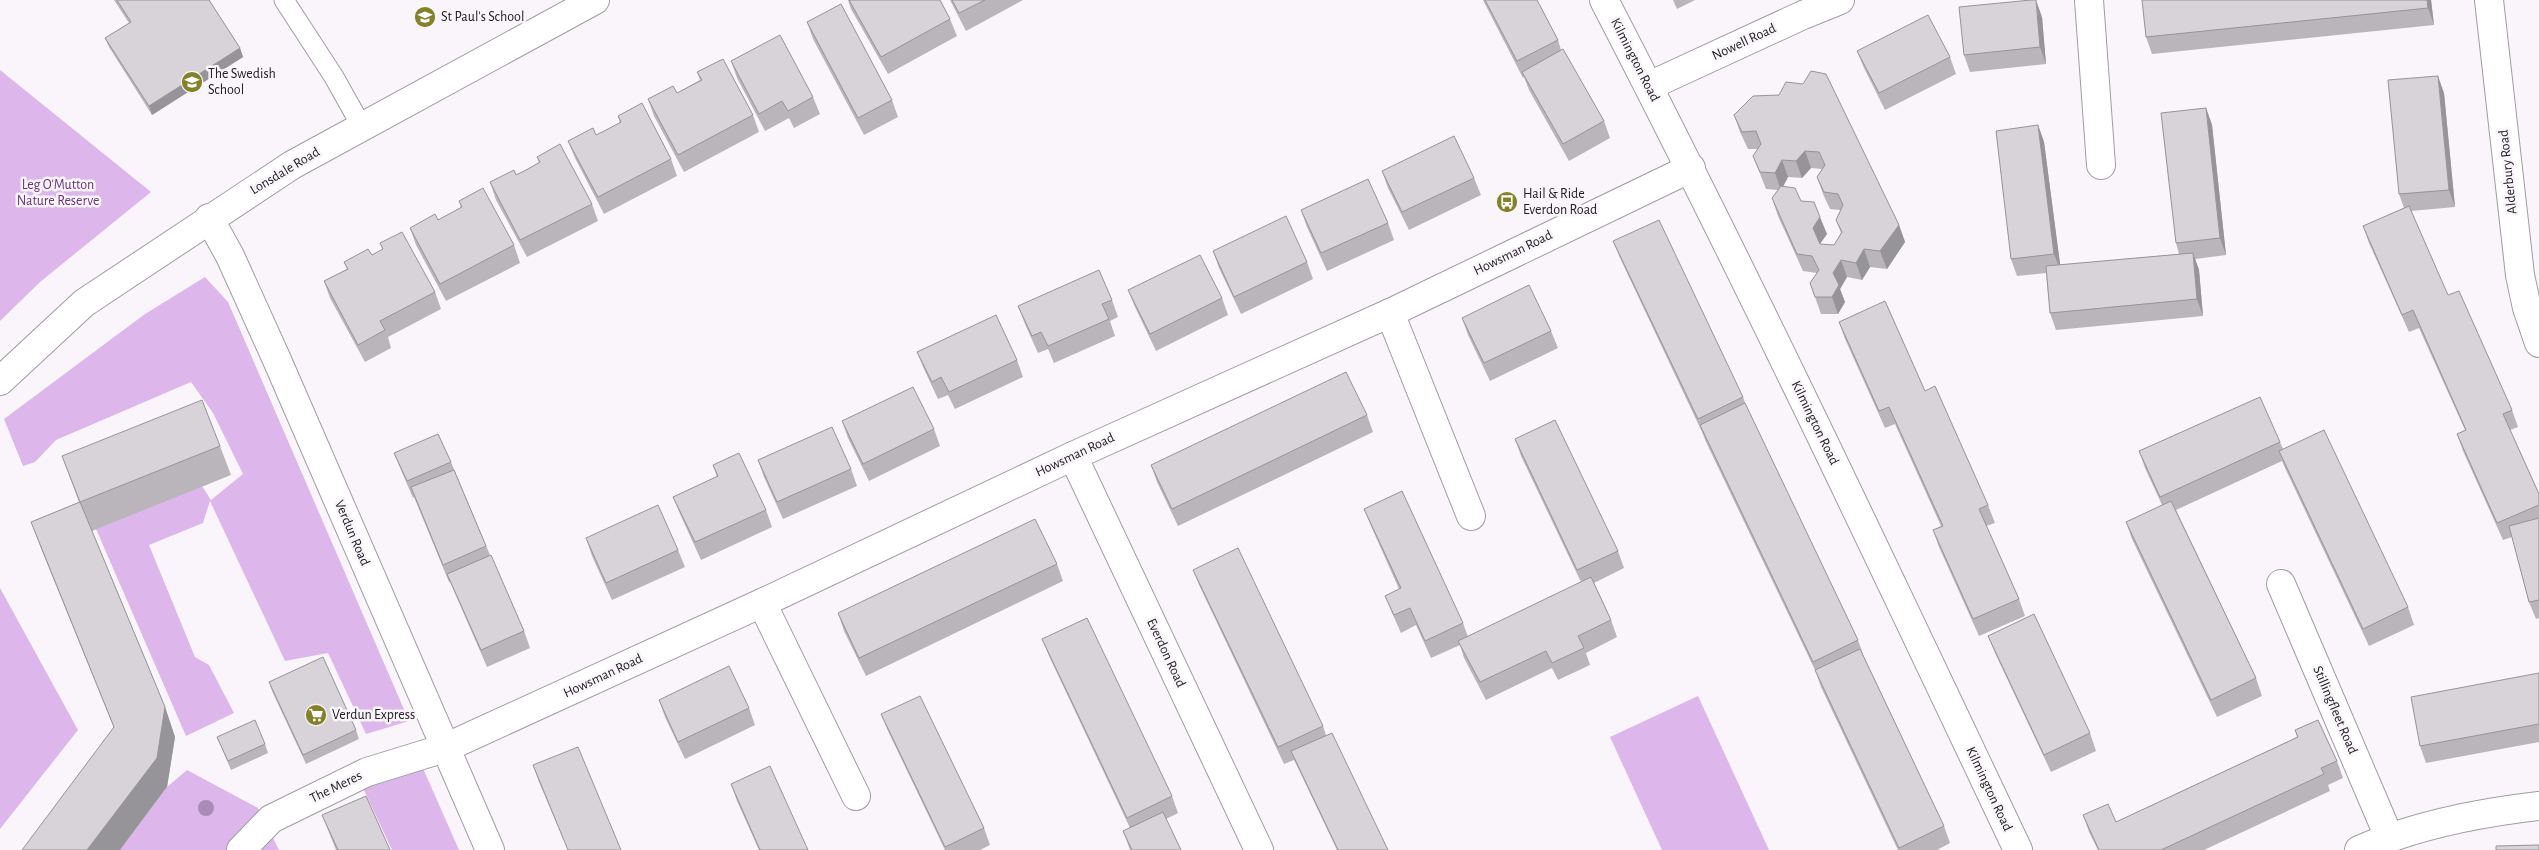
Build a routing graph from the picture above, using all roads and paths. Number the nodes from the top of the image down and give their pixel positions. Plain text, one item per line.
1 (284, 0) edge
2 (595, 0) edge
3 (1604, 0) edge
4 (1840, 0) edge
5 (2089, 0) edge
6 (2489, 0) edge
7 (1649, 86) junction
8 (362, 127) junction
9 (2102, 165) dead end
10 (1691, 168) junction
11 (209, 218) junction
12 (1390, 313) junction
13 (2539, 343) edge
14 (0, 380) edge
15 (1073, 456) junction
16 (1471, 516) dead end
17 (2281, 584) dead end
18 (762, 603) junction
19 (445, 748) junction
20 (856, 796) dead end
21 (2539, 806) edge
22 (2389, 837) junction
23 (241, 850) edge
24 (490, 850) edge
25 (1259, 850) edge
26 (2018, 850) edge
27 (2359, 850) edge

1 - 8 lane
2 - 8 street, Lonsdale Road
3 - 7 street, Kilmington Road
4 - 7 street, Nowell Road
5 - 9 street
6 - 13 street, Alderbury Road
7 - 10 street, Kilmington Road
8 - 11 street, Lonsdale Road
10 - 12 street, Howsman Road
10 - 26 street, Kilmington Road
11 - 14 street, Lonsdale Road
11 - 19 street, Verdun Road
12 - 15 street, Howsman Road
12 - 16 street
15 - 18 street, Howsman Road
15 - 25 street, Everdon Road
17 - 22 street, Stillingfleet Road
18 - 19 street, Howsman Road
18 - 20 street
19 - 23 street, The Meres
19 - 24 street, Verdun Road
21 - 22 street
22 - 27 street

